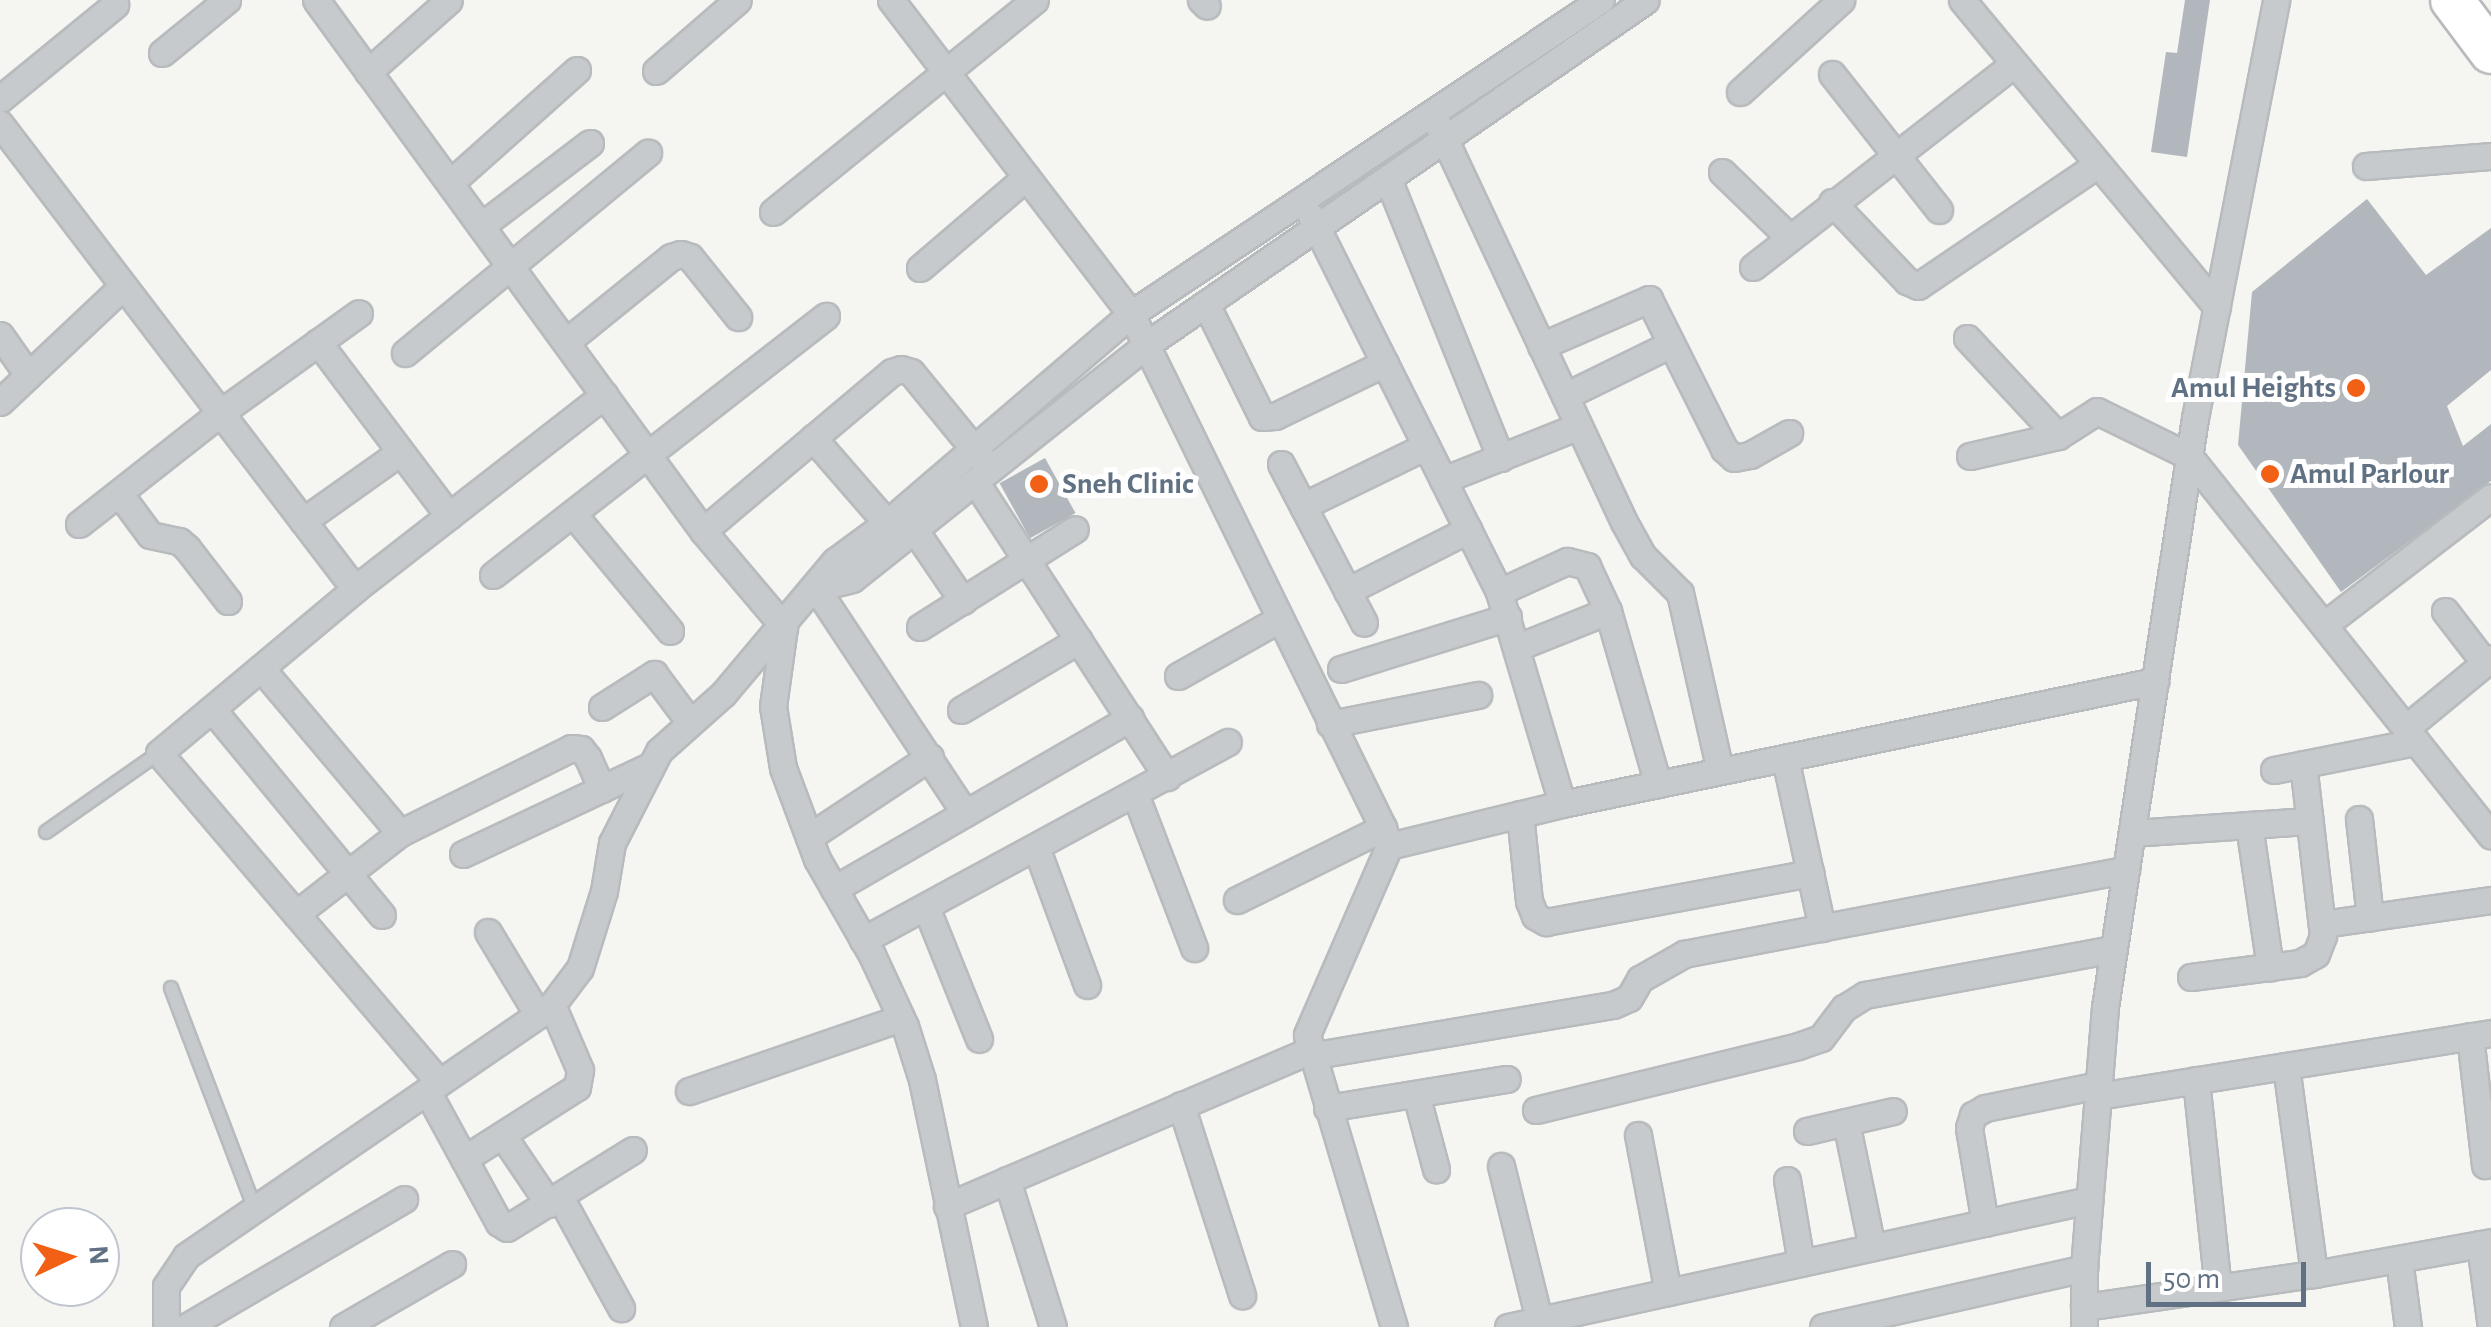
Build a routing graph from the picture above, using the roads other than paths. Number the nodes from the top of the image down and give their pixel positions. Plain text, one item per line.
1 (227, 0) edge
2 (316, 0) edge
3 (448, 0) edge
4 (738, 0) edge
5 (891, 0) edge
6 (1035, 0) edge
7 (1601, 0) edge
8 (1841, 0) edge
9 (1962, 0) edge
10 (2276, 0) edge
11 (2452, 0) edge
12 (2486, 0) edge
13 (1634, 4) edge
14 (115, 6) dead end
15 (2491, 6) edge
16 (2491, 52) edge
17 (162, 53) dead end
18 (2014, 64) junction
19 (577, 70) dead end
20 (656, 71) dead end
21 (368, 72) junction
22 (947, 74) junction
23 (1832, 74) dead end
24 (1740, 92) dead end
25 (0, 99) edge
26 (1432, 112) junction
27 (0, 124) edge
28 (1445, 140) junction
29 (590, 143) dead end
30 (648, 153) dead end
31 (1896, 154) junction
32 (2491, 156) edge
33 (2097, 165) junction
34 (2366, 166) dead end
35 (1722, 172) dead end
36 (1026, 178) junction
37 (1388, 180) junction
38 (450, 183) junction
39 (1300, 199) junction
40 (1832, 202) junction
41 (1938, 210) dead end
42 (773, 212) dead end
43 (480, 226) junction
44 (1318, 227) junction
45 (1789, 236) junction
46 (510, 266) junction
47 (1753, 267) dead end
48 (920, 268) dead end
49 (123, 286) junction
50 (1206, 304) junction
51 (2217, 307) junction
52 (359, 312) dead end
53 (1131, 314) junction
54 (826, 316) dead end
55 (738, 317) dead end
56 (0, 335) edge
57 (1967, 338) dead end
58 (318, 342) junction
59 (566, 342) junction
60 (1671, 344) junction
61 (1146, 345) junction
62 (1542, 346) junction
63 (404, 352) dead end
64 (1385, 363) junction
65 (28, 375) junction
66 (604, 395) junction
67 (1565, 396) junction
68 (0, 402) edge
69 (220, 413) junction
70 (1579, 426) junction
71 (1789, 433) dead end
72 (2058, 436) junction
73 (813, 438) junction
74 (1426, 446) junction
75 (400, 452) junction
76 (649, 456) junction
77 (1970, 456) dead end
78 (2190, 456) junction
79 (1500, 458) junction
80 (1281, 464) dead end
81 (980, 466) junction
82 (1444, 480) junction
83 (119, 493) junction
84 (2491, 497) edge
85 (1303, 506) junction
86 (573, 514) junction
87 (448, 516) junction
88 (303, 521) junction
89 (79, 524) dead end
90 (887, 524) junction
91 (914, 529) junction
92 (1075, 529) dead end
93 (704, 530) junction
94 (1468, 530) junction
95 (1027, 561) junction
96 (494, 575) dead end
97 (816, 588) junction
98 (355, 589) junction
99 (1346, 591) junction
100 (1499, 592) junction
101 (963, 601) junction
102 (228, 602) dead end
103 (2445, 610) dead end
104 (1608, 611) junction
105 (1508, 617) junction
106 (1279, 619) junction
107 (1364, 623) dead end
108 (2324, 625) junction
109 (784, 627) junction
110 (920, 627) dead end
111 (670, 631) dead end
112 (1079, 640) junction
113 (1518, 646) junction
114 (2488, 660) edge
115 (261, 668) junction
116 (1341, 668) dead end
117 (1178, 676) dead end
118 (2155, 681) junction
119 (1478, 695) dead end
120 (602, 706) dead end
121 (212, 708) junction
122 (961, 710) dead end
123 (1130, 718) junction
124 (689, 722) junction
125 (1330, 724) junction
126 (2411, 735) junction
127 (1228, 742) dead end
128 (159, 753) junction
129 (930, 757) junction
130 (1785, 758) junction
131 (2303, 764) junction
132 (650, 766) junction
133 (2274, 770) dead end
134 (1720, 772) junction
135 (1167, 776) junction
136 (1658, 784) junction
137 (602, 789) junction
138 (1135, 794) junction
139 (1562, 804) junction
140 (966, 813) junction
141 (1520, 814) junction
142 (2359, 819) dead end
143 (2310, 820) junction
144 (2486, 820) edge
145 (2249, 825) junction
146 (46, 832) dead end
147 (400, 833) junction
148 (2132, 834) junction
149 (1386, 837) junction
150 (808, 838) junction
151 (1036, 847) junction
152 (463, 854) dead end
153 (2126, 870) junction
154 (348, 873) junction
155 (1810, 873) junction
156 (834, 889) junction
157 (1237, 900) dead end
158 (2491, 900) edge
159 (926, 907) junction
160 (296, 914) junction
161 (382, 916) dead end
162 (2370, 917) junction
163 (2322, 924) junction
164 (1822, 928) junction
165 (488, 932) dead end
166 (864, 940) junction
167 (1194, 948) dead end
168 (2114, 949) junction
169 (2270, 967) junction
170 (2191, 977) dead end
171 (1087, 984) dead end
172 (171, 988) dead end
173 (545, 1010) junction
174 (902, 1018) junction
175 (2480, 1034) edge
176 (979, 1039) dead end
177 (1309, 1054) junction
178 (2286, 1066) junction
179 (1507, 1079) dead end
180 (2196, 1080) junction
181 (433, 1087) junction
182 (2098, 1090) junction
183 (688, 1091) dead end
184 (1416, 1094) junction
185 (1181, 1105) junction
186 (1327, 1108) junction
187 (1536, 1110) dead end
188 (1893, 1111) dead end
189 (1846, 1122) junction
190 (1807, 1131) dead end
191 (1638, 1135) dead end
192 (503, 1136) junction
193 (633, 1150) dead end
194 (464, 1159) junction
195 (2485, 1165) dead end
196 (1501, 1166) dead end
197 (1436, 1169) dead end
198 (1007, 1180) junction
199 (1787, 1180) dead end
200 (404, 1199) dead end
201 (555, 1200) junction
202 (2090, 1200) junction
203 (947, 1206) junction
204 (255, 1209) junction
205 (1986, 1223) junction
206 (2486, 1243) edge
207 (1872, 1247) junction
208 (2399, 1259) junction
209 (1801, 1263) junction
210 (452, 1264) dead end
211 (2084, 1268) junction
212 (2314, 1274) junction
213 (2218, 1288) junction
214 (1668, 1292) junction
215 (1242, 1295) dead end
216 (621, 1308) dead end
217 (2084, 1317) edge
218 (1908, 1318) edge
219 (1539, 1320) junction
220 (1568, 1321) edge
221 (166, 1327) edge
222 (186, 1327) edge
223 (343, 1327) edge
224 (974, 1327) edge
225 (1053, 1327) edge
226 (1394, 1327) edge
227 (1508, 1327) edge
228 (1823, 1327) edge
229 (2408, 1327) edge
230 (2491, 1327) edge

1 - 17 street
2 - 21 street
3 - 21 street
4 - 20 street
5 - 22 street
6 - 22 street
7 - 26 street
8 - 24 street
9 - 18 street
10 - 51 street
11 - 16 highway
12 - 15 highway
13 - 28 street
14 - 25 street
18 - 31 street
18 - 33 street
19 - 38 street
21 - 38 street
22 - 36 street
22 - 42 street
23 - 31 street
26 - 28 street
26 - 39 street
27 - 49 street
28 - 37 street
28 - 62 street
29 - 43 street
30 - 46 street
31 - 40 street
31 - 41 street
32 - 34 street
33 - 40 street
33 - 51 street
35 - 45 street
36 - 48 street
36 - 53 street
37 - 44 street
37 - 79 street
38 - 43 street
39 - 44 street
39 - 53 street
40 - 45 street
43 - 46 street
44 - 50 street
44 - 64 street
45 - 47 street
46 - 59 street
46 - 63 street
49 - 65 street
49 - 69 street
50 - 61 street
50 - 64 street
51 - 78 street
52 - 58 street
53 - 61 street
53 - 81 street
54 - 76 street
55 - 59 street
56 - 65 street
57 - 72 street
58 - 69 street
58 - 75 street
59 - 66 street
60 - 62 street
60 - 67 street
60 - 71 street
61 - 81 street
61 - 106 street
62 - 67 street
64 - 74 street
65 - 68 street
66 - 76 street
66 - 87 street
67 - 70 street
69 - 83 street
69 - 88 street
70 - 79 street
70 - 134 street
72 - 77 street
72 - 78 street
73 - 81 street
73 - 90 street
73 - 93 street
74 - 82 street
74 - 85 street
75 - 87 street
75 - 88 street
76 - 86 street
76 - 93 street
78 - 108 street
78 - 118 street
79 - 82 street
80 - 85 street
81 - 90 street
81 - 91 street
81 - 95 street
82 - 94 street
83 - 89 street
83 - 102 street
84 - 108 street
85 - 99 street
86 - 96 street
86 - 111 street
87 - 98 street
88 - 98 street
90 - 97 street
91 - 97 street
91 - 101 street
92 - 95 street
93 - 109 street
94 - 99 street
94 - 100 street
95 - 101 street
95 - 112 street
97 - 109 street
97 - 129 street
98 - 115 street
99 - 107 street
100 - 104 street
100 - 105 street
101 - 110 street
103 - 114 street
104 - 113 street
104 - 136 street
105 - 113 street
105 - 116 street
106 - 117 street
106 - 125 street
108 - 126 street
109 - 124 street
109 - 150 street
112 - 122 street
112 - 123 street
113 - 139 street
114 - 126 street
115 - 121 street
115 - 147 street
118 - 130 street
118 - 148 street
119 - 125 street
120 - 124 street
121 - 128 street
121 - 154 street
123 - 135 street
123 - 140 street
124 - 132 street
125 - 149 street
126 - 131 street
126 - 144 street
127 - 135 street
128 - 146 lane
128 - 160 street
129 - 140 street
129 - 150 street
130 - 134 street
130 - 155 street
131 - 133 street
131 - 143 street
132 - 137 street
132 - 173 street
134 - 136 street
135 - 138 street
136 - 139 street
137 - 147 street
137 - 152 street
138 - 151 street
138 - 167 street
139 - 141 street
140 - 156 street
141 - 149 street
141 - 155 street
142 - 162 street
143 - 145 street
143 - 163 street
145 - 148 street
145 - 169 street
147 - 154 street
148 - 153 street
149 - 157 street
149 - 177 street
150 - 156 street
151 - 159 street
151 - 171 street
153 - 164 street
153 - 168 street
154 - 160 street
154 - 161 street
155 - 164 street
156 - 166 street
158 - 162 street
159 - 166 street
159 - 176 street
160 - 181 street
162 - 163 street
163 - 169 street
164 - 177 street
165 - 173 street
166 - 174 street
168 - 182 street
168 - 187 street
169 - 170 street
172 - 204 lane
173 - 181 street
173 - 192 street
174 - 183 street
174 - 203 street
175 - 178 street
175 - 195 street
177 - 185 street
177 - 186 street
178 - 180 street
178 - 212 street
179 - 184 street
180 - 182 street
180 - 213 street
181 - 194 street
181 - 204 street
182 - 202 street
182 - 205 street
184 - 186 street
184 - 197 street
185 - 198 street
185 - 215 street
186 - 226 street
188 - 189 street
189 - 190 street
189 - 207 street
191 - 214 street
192 - 194 street
192 - 201 street
193 - 201 street
194 - 201 street
196 - 219 street
198 - 203 street
198 - 225 street
199 - 209 street
200 - 222 street
201 - 216 street
202 - 205 street
202 - 211 street
203 - 224 street
204 - 221 street
205 - 207 street
206 - 208 street
206 - 230 street
207 - 209 street
208 - 212 street
208 - 229 street
209 - 214 street
210 - 223 street
211 - 217 street
211 - 218 street
212 - 213 street
213 - 217 street
214 - 220 street
218 - 228 street
219 - 220 street
219 - 227 street

